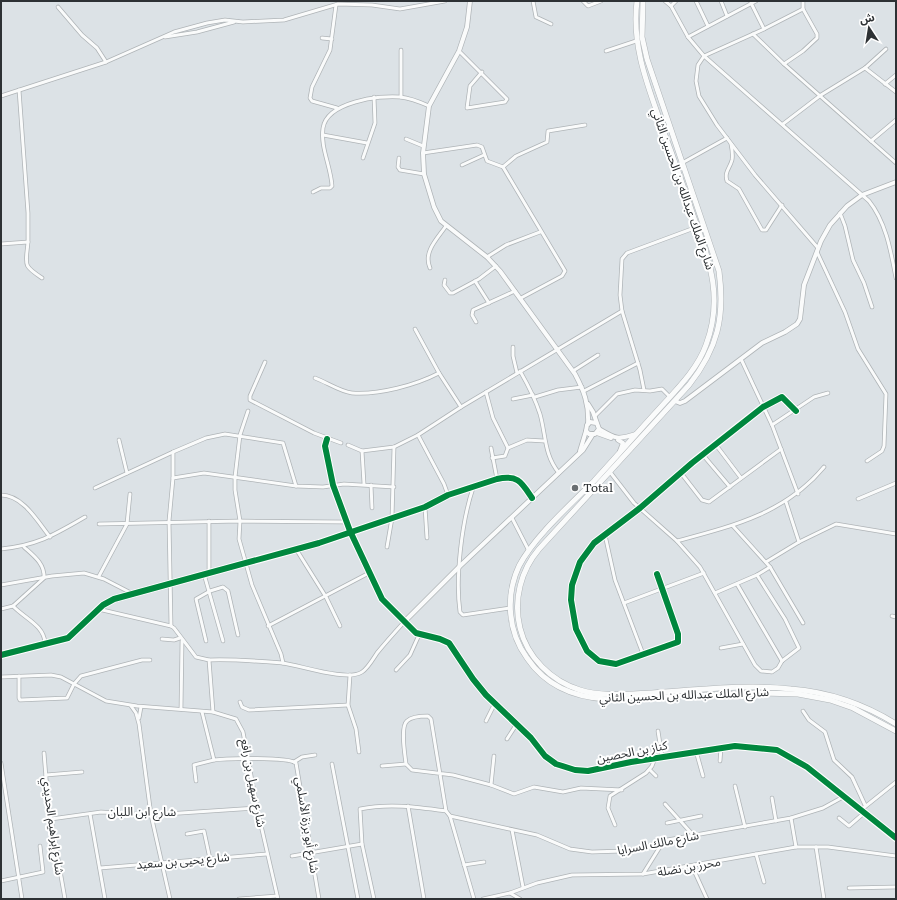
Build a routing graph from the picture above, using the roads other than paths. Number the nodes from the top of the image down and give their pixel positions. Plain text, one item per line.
1 (445, 1) edge
2 (470, 1) edge
3 (533, 1) edge
4 (583, 1) edge
5 (601, 1) edge
6 (637, 1) edge
7 (643, 1) edge
8 (665, 1) edge
9 (676, 1) edge
10 (696, 1) edge
11 (721, 1) edge
12 (745, 1) edge
13 (756, 1) edge
14 (803, 1) edge
15 (751, 3) junction
16 (336, 5) junction
17 (671, 6) junction
18 (747, 6) junction
19 (58, 7) dead end
20 (803, 9) junction
21 (727, 16) junction
22 (235, 22) junction
23 (550, 24) dead end
24 (708, 26) junction
25 (764, 29) junction
26 (753, 34) junction
27 (688, 37) junction
28 (162, 38) junction
29 (322, 38) dead end
30 (332, 39) junction
31 (636, 41) junction
32 (886, 49) dead end
33 (401, 50) dead end
34 (458, 50) junction
35 (606, 51) dead end
36 (704, 56) junction
37 (106, 62) junction
38 (784, 64) junction
39 (865, 68) junction
40 (482, 72) junction
41 (896, 75) edge
42 (885, 84) junction
43 (19, 90) junction
44 (896, 92) edge
45 (821, 95) junction
46 (1, 96) edge
47 (374, 97) junction
48 (401, 97) junction
49 (429, 106) junction
50 (337, 108) junction
51 (896, 120) edge
52 (783, 124) junction
53 (585, 125) dead end
54 (668, 133) junction
55 (323, 135) junction
56 (727, 138) junction
57 (406, 139) dead end
58 (871, 141) junction
59 (730, 142) junction
60 (367, 143) junction
61 (675, 145) junction
62 (423, 146) junction
63 (669, 148) junction
64 (423, 153) junction
65 (484, 155) junction
66 (363, 158) dead end
67 (399, 158) dead end
68 (682, 163) junction
69 (896, 163) edge
70 (462, 165) dead end
71 (503, 167) junction
72 (424, 174) junction
73 (896, 182) edge
74 (313, 192) dead end
75 (862, 195) junction
76 (782, 206) junction
77 (840, 213) junction
78 (446, 226) junction
79 (697, 227) junction
80 (540, 232) junction
81 (28, 242) junction
82 (1, 244) edge
83 (818, 250) junction
84 (488, 257) junction
85 (496, 266) junction
86 (430, 268) dead end
87 (42, 278) dead end
88 (896, 278) edge
89 (445, 280) dead end
90 (475, 281) junction
91 (515, 291) junction
92 (521, 298) junction
93 (489, 303) junction
94 (872, 307) dead end
95 (622, 311) junction
96 (476, 322) dead end
97 (415, 329) dead end
98 (514, 347) dead end
99 (558, 350) junction
100 (598, 355) dead end
101 (742, 358) junction
102 (265, 362) dead end
103 (638, 363) junction
104 (518, 372) junction
105 (573, 372) junction
106 (439, 373) junction
107 (315, 378) dead end
108 (583, 389) junction
109 (644, 390) junction
110 (486, 392) junction
111 (828, 393) dead end
112 (534, 396) junction
113 (670, 397) junction
114 (513, 399) dead end
115 (675, 401) junction
116 (588, 404) junction
117 (461, 407) junction
118 (763, 407) junction
119 (248, 411) dead end
120 (796, 411) junction
121 (595, 416) junction
122 (596, 423) junction
123 (588, 424) junction
124 (772, 425) junction
125 (586, 431) junction
126 (596, 432) junction
127 (636, 434) junction
128 (240, 435) junction
129 (418, 435) junction
130 (614, 438) junction
131 (327, 439) junction
132 (118, 440) dead end
133 (544, 441) junction
134 (341, 442) dead end
135 (348, 445) dead end
136 (716, 445) junction
137 (394, 448) junction
138 (491, 448) dead end
139 (508, 448) junction
140 (781, 449) junction
141 (362, 451) junction
142 (173, 452) junction
143 (580, 452) junction
144 (620, 452) junction
145 (703, 455) junction
146 (492, 458) junction
147 (867, 461) dead end
148 (824, 467) dead end
149 (610, 472) junction
150 (127, 473) junction
151 (559, 473) junction
152 (681, 473) junction
153 (234, 477) junction
154 (173, 478) junction
155 (497, 478) junction
156 (741, 478) junction
157 (592, 483) junction
158 (364, 484) junction
159 (333, 485) junction
160 (371, 485) junction
161 (896, 485) edge
162 (296, 486) junction
163 (394, 487) junction
164 (596, 487) junction
165 (730, 487) junction
166 (95, 488) dead end
167 (473, 488) junction
168 (130, 494) dead end
169 (798, 494) junction
170 (1, 495) edge
171 (448, 495) junction
172 (532, 498) junction
173 (858, 499) dead end
174 (786, 502) junction
175 (425, 507) junction
176 (372, 508) dead end
177 (640, 508) junction
178 (85, 516) dead end
179 (392, 518) junction
180 (512, 518) junction
181 (240, 520) junction
182 (209, 521) junction
183 (169, 522) junction
184 (346, 522) junction
185 (99, 524) dead end
186 (127, 524) junction
187 (733, 526) junction
188 (350, 531) junction
189 (896, 534) edge
190 (605, 535) junction
191 (50, 537) junction
192 (427, 538) dead end
193 (677, 541) junction
194 (799, 542) junction
195 (24, 546) junction
196 (387, 547) dead end
197 (1, 549) edge
198 (296, 549) junction
199 (529, 551) junction
200 (766, 562) junction
201 (246, 563) junction
202 (460, 566) junction
203 (770, 567) junction
204 (209, 573) junction
205 (369, 573) junction
206 (704, 573) junction
207 (204, 574) junction
208 (657, 574) dead end
209 (757, 575) junction
210 (99, 576) junction
211 (44, 578) junction
212 (170, 583) junction
213 (737, 584) junction
214 (1, 585) edge
215 (663, 588) junction
216 (210, 591) junction
217 (715, 592) junction
218 (132, 593) junction
219 (326, 597) junction
220 (624, 602) junction
221 (13, 606) junction
222 (510, 608) junction
223 (1, 609) edge
224 (98, 609) junction
225 (405, 621) junction
226 (803, 623) dead end
227 (171, 626) junction
228 (268, 626) junction
229 (340, 626) dead end
230 (238, 635) dead end
231 (419, 635) junction
232 (162, 639) dead end
233 (181, 639) junction
234 (206, 641) dead end
235 (223, 641) dead end
236 (45, 643) junction
237 (743, 644) junction
238 (721, 648) dead end
239 (1, 654) edge
240 (643, 654) junction
241 (150, 660) dead end
242 (209, 660) junction
243 (782, 661) junction
244 (283, 663) junction
245 (396, 670) dead end
246 (19, 676) junction
247 (350, 676) junction
248 (1, 677) edge
249 (74, 684) junction
250 (240, 702) dead end
251 (495, 703) junction
252 (130, 705) junction
253 (348, 705) junction
254 (139, 706) junction
255 (180, 709) junction
256 (803, 711) dead end
257 (202, 712) junction
258 (213, 712) junction
259 (486, 722) dead end
260 (140, 724) junction
261 (896, 724) edge
262 (516, 725) junction
263 (658, 731) dead end
264 (896, 731) edge
265 (507, 739) dead end
266 (721, 748) junction
267 (359, 752) dead end
268 (696, 752) junction
269 (44, 753) dead end
270 (315, 754) dead end
271 (494, 756) dead end
272 (662, 757) junction
273 (248, 758) junction
274 (655, 758) junction
275 (214, 760) junction
276 (720, 760) dead end
277 (294, 762) junction
278 (1, 763) edge
279 (332, 764) dead end
280 (406, 764) junction
281 (382, 766) dead end
282 (650, 770) junction
283 (82, 772) dead end
284 (441, 773) junction
285 (46, 775) junction
286 (656, 776) dead end
287 (703, 776) dead end
288 (196, 780) dead end
289 (896, 782) edge
290 (492, 785) junction
291 (735, 786) dead end
292 (622, 790) junction
293 (843, 797) junction
294 (772, 798) dead end
295 (665, 804) dead end
296 (865, 805) junction
297 (408, 806) junction
298 (257, 808) junction
299 (446, 811) junction
300 (862, 811) junction
301 (90, 814) junction
302 (151, 815) junction
303 (450, 816) junction
304 (701, 816) dead end
305 (791, 818) junction
306 (839, 818) dead end
307 (51, 819) junction
308 (681, 820) junction
309 (776, 821) junction
310 (667, 822) dead end
311 (615, 825) dead end
312 (745, 827) junction
313 (512, 830) junction
314 (187, 834) dead end
315 (694, 836) junction
316 (896, 838) edge
317 (663, 842) junction
318 (362, 844) junction
319 (40, 846) dead end
320 (349, 847) junction
321 (796, 847) junction
322 (816, 847) junction
323 (311, 853) junction
324 (267, 854) junction
325 (756, 854) junction
326 (292, 856) dead end
327 (896, 856) edge
328 (210, 859) junction
329 (484, 862) dead end
330 (161, 863) junction
331 (464, 865) junction
332 (692, 866) junction
333 (100, 868) junction
334 (644, 874) junction
335 (19, 879) junction
336 (1, 881) edge
337 (764, 882) dead end
338 (523, 887) junction
339 (896, 887) edge
340 (850, 888) dead end
341 (510, 893) junction
342 (277, 898) edge
343 (22, 899) edge
344 (64, 899) edge
345 (105, 899) edge
346 (170, 899) edge
347 (238, 899) edge
348 (319, 899) edge
349 (358, 899) edge
350 (373, 899) edge
351 (424, 899) edge
352 (474, 899) edge
353 (483, 899) edge
354 (520, 899) edge
355 (707, 899) edge
356 (824, 899) edge

1 - 16 street
2 - 34 street
3 - 23 street
4 - 5 street
6 - 31 highway, شارع الملك عبدالله بن الحسين الثاني
7 - 54 highway, شارع الملك عبدالله بن الحسين الثاني
8 - 17 street
9 - 17 street
10 - 24 street
11 - 21 street
12 - 18 street
13 - 15 street
14 - 20 street
15 - 18 street
15 - 25 street
16 - 22 street
16 - 30 street
17 - 27 street
18 - 21 street
19 - 37 street
20 - 25 street
20 - 38 street
21 - 24 street
22 - 28 street
22 - 28 street
24 - 27 street
25 - 26 street
26 - 36 street
26 - 38 street
27 - 36 street
28 - 37 street
29 - 30 street
30 - 50 street
31 - 35 street
31 - 54 highway, شارع الملك عبدالله بن الحسين الثاني
32 - 39 street
33 - 48 street
34 - 40 street
34 - 49 street
36 - 52 street
36 - 56 street
37 - 43 street
38 - 45 street
39 - 42 street
39 - 45 street
40 - 40 street
41 - 42 street
42 - 44 street
43 - 46 street
43 - 81 street
45 - 52 street
45 - 58 street
47 - 48 street
47 - 50 street
47 - 60 street
48 - 49 street
49 - 62 street
50 - 55 street
51 - 58 street
52 - 75 street
53 - 71 street
54 - 61 highway, شارع الملك عبدالله بن الحسين الثاني
54 - 63 highway, شارع الملك عبدالله بن الحسين الثاني
55 - 60 street
55 - 74 street
56 - 59 street
56 - 68 street
57 - 62 street
58 - 69 street
59 - 76 street
59 - 76 street
60 - 66 street
61 - 63 highway
61 - 68 highway, شارع الملك عبدالله بن الحسين الثاني
62 - 64 street
63 - 79 highway, شارع الملك عبدالله بن الحسين الثاني
64 - 65 street
64 - 72 street
65 - 70 street
65 - 71 street
67 - 72 street
68 - 115 highway, شارع الملك عبدالله بن الحسين الثاني
71 - 80 street
72 - 78 street
73 - 75 street
75 - 77 street
75 - 88 street
76 - 83 street
77 - 83 street
77 - 94 street
78 - 84 street
78 - 86 street
79 - 95 street
79 - 113 highway, شارع الملك عبدالله بن الحسين الثاني
80 - 84 street
80 - 92 street
81 - 82 street
81 - 87 street
83 - 101 street
83 - 147 street
84 - 85 street
85 - 90 street
85 - 91 street
89 - 90 street
90 - 93 street
91 - 92 street
91 - 93 street
92 - 99 street
93 - 96 street
95 - 99 street
95 - 103 street
97 - 106 street
98 - 104 street
99 - 104 street
99 - 105 street
100 - 105 street
101 - 115 street
101 - 118 street
102 - 131 street
103 - 108 street
103 - 109 street
104 - 110 street
104 - 112 street
105 - 108 street
106 - 107 street
106 - 117 street
108 - 112 street
108 - 116 street
109 - 113 street
109 - 121 street
110 - 117 street
110 - 139 street
111 - 120 street
112 - 114 street
112 - 133 street
113 - 127 highway, شارع الملك عبدالله بن الحسين الثاني
115 - 149 highway, شارع الملك عبدالله بن الحسين الثاني
116 - 121 street
116 - 123 street
117 - 129 street
118 - 120 street
118 - 124 street
118 - 136 street
119 - 128 street
120 - 124 street
121 - 122 street
122 - 123 street
122 - 126 street
123 - 125 street
124 - 140 street
125 - 126 street
125 - 143 street
126 - 130 street
126 - 143 street
127 - 130 street
127 - 144 highway, شارع الملك عبدالله بن الحسين الثاني
128 - 142 street
128 - 153 street
128 - 162 street
129 - 137 street
129 - 171 street
130 - 144 street
131 - 134 street
131 - 159 street
132 - 150 street
133 - 139 street
133 - 151 street
135 - 141 street
136 - 145 street
136 - 156 street
137 - 141 street
137 - 163 street
138 - 146 street
139 - 146 street
140 - 156 street
140 - 169 street
141 - 158 street
142 - 150 street
142 - 154 street
143 - 151 street
144 - 157 highway, شارع الملك عبدالله بن الحسين الثاني
145 - 152 street
145 - 165 street
146 - 155 street
148 - 169 street
149 - 164 highway, شارع الملك عبدالله بن الحسين الثاني
149 - 177 street
150 - 166 street
151 - 172 street
152 - 165 street
152 - 177 street
153 - 154 street
153 - 162 street
153 - 181 street
154 - 183 street
155 - 167 street
155 - 172 street
156 - 165 street
157 - 164 highway
157 - 199 highway, شارع الملك عبدالله بن الحسين الثاني
158 - 159 street
158 - 160 street
159 - 162 street
159 - 184 street
160 - 163 street
160 - 176 street
161 - 173 street
163 - 179 street
164 - 261 highway, شارع الملك عبدالله بن الحسين الثاني
167 - 171 street
167 - 202 street
168 - 186 street
169 - 174 street
170 - 191 street
171 - 175 street
172 - 180 street
174 - 187 street
174 - 194 street
175 - 179 street
175 - 192 street
177 - 190 street
177 - 193 street
178 - 191 street
179 - 188 street
179 - 196 street
180 - 199 street
180 - 202 street
181 - 182 street
181 - 184 street
181 - 201 street
182 - 183 street
182 - 204 street
183 - 186 street
183 - 212 street
184 - 188 street
185 - 186 street
186 - 210 street
187 - 193 street
187 - 200 street
188 - 198 street
188 - 205 street
189 - 194 street
190 - 220 street
190 - 240 street
191 - 195 street
193 - 206 street
194 - 200 street
195 - 197 street
195 - 211 street
198 - 201 street
198 - 219 street
199 - 222 highway, شارع الملك عبدالله بن الحسين الثاني
200 - 203 street
201 - 204 street
201 - 228 street
202 - 222 street
202 - 225 street
203 - 209 street
203 - 226 street
204 - 207 street
205 - 219 street
205 - 225 street
206 - 215 street
206 - 217 street
207 - 212 street
207 - 216 street
208 - 215 street
209 - 213 street
209 - 243 street
210 - 211 street
210 - 218 street
211 - 214 street
211 - 221 street
212 - 218 street
212 - 227 street
213 - 217 street
213 - 243 street
215 - 220 street
215 - 240 street
216 - 230 street
216 - 234 street
216 - 235 street
217 - 237 street
218 - 224 street
219 - 228 street
219 - 229 street
220 - 240 street
221 - 223 street
221 - 236 street
222 - 264 highway, شارع الملك عبدالله بن الحسين الثاني
224 - 227 street
224 - 236 street
225 - 231 street
225 - 247 street
227 - 233 street
228 - 244 street
231 - 245 street
231 - 251 street, كناز بن الحصين
232 - 233 street
233 - 242 street
233 - 255 street
236 - 239 street
237 - 238 street
237 - 243 street
241 - 249 street
242 - 244 street
242 - 258 street
244 - 247 street
246 - 248 street, شارع سهيل بن رافع
246 - 249 street, شارع سهيل بن رافع
246 - 249 street
247 - 253 street
249 - 252 street, شارع سهيل بن رافع
250 - 253 street
251 - 259 street
251 - 262 street, كناز بن الحصين
252 - 254 street, شارع سهيل بن رافع
252 - 260 street
253 - 267 street
254 - 255 street, شارع سهيل بن رافع
254 - 260 street
255 - 257 street, شارع سهيل بن رافع
256 - 296 street
257 - 258 street, شارع سهيل بن رافع
257 - 275 street
258 - 273 street, شارع سهيل بن رافع
260 - 302 street
262 - 265 street
262 - 274 street, كناز بن الحصين
263 - 272 street
266 - 268 street, كناز بن الحصين
266 - 276 street
266 - 293 street, كناز بن الحصين
268 - 272 street, كناز بن الحصين
268 - 287 street
269 - 285 street, شارع إبراهيم الحديدي
270 - 277 street
271 - 290 street
272 - 274 street, كناز بن الحصين
273 - 275 street, شارع أبو برزة الأسلمي
273 - 277 street, شارع أبو برزة الأسلمي
273 - 298 street, شارع سهيل بن رافع
274 - 282 street
275 - 288 street, شارع أبو برزة الأسلمي
277 - 323 street, شارع أبو برزة الأسلمي
278 - 335 street
279 - 320 street
280 - 281 street
280 - 284 street
280 - 284 street
282 - 286 street
282 - 292 street
283 - 285 street
284 - 290 street
284 - 299 street
285 - 307 street, شارع إبراهيم الحديدي
289 - 296 street
290 - 292 street
291 - 312 street
292 - 311 street
293 - 300 street, كناز بن الحصين
293 - 305 street, شارع مالك السرايا
294 - 309 street
295 - 308 street
296 - 300 street
297 - 299 street
297 - 318 street
297 - 351 street
298 - 302 street, شارع ابن اللبان
298 - 324 street, شارع سهيل بن رافع
299 - 303 street
300 - 306 street
300 - 316 street, كناز بن الحصين
301 - 302 street, شارع ابن اللبان
301 - 307 street, شارع ابن اللبان
301 - 333 street
302 - 330 street
303 - 313 street, شارع مالك السرايا
303 - 331 street
304 - 308 street
305 - 309 street, شارع مالك السرايا
305 - 321 street
307 - 344 street, شارع إبراهيم الحديدي
308 - 310 street
308 - 315 street
309 - 312 street, شارع مالك السرايا
312 - 315 street, شارع مالك السرايا
313 - 317 street, شارع مالك السرايا
313 - 338 street
314 - 328 street
315 - 317 street, شارع مالك السرايا
317 - 334 street
318 - 320 street
318 - 350 street
319 - 335 street
320 - 323 street
320 - 349 street
321 - 322 street, محرز بن نضلة
321 - 325 street, محرز بن نضلة
322 - 327 street, محرز بن نضلة
322 - 356 street
323 - 326 street
323 - 348 street, شارع أبو برزة الأسلمي
324 - 328 street, شارع يحيى بن سعيد
324 - 342 street, شارع سهيل بن رافع
325 - 332 street, محرز بن نضلة
325 - 337 street
328 - 330 street, شارع يحيى بن سعيد
329 - 331 street
330 - 333 street, شارع يحيى بن سعيد
330 - 346 street
331 - 352 street
332 - 334 street, محرز بن نضلة
332 - 355 street
333 - 345 street
334 - 338 street, محرز بن نضلة
335 - 336 street
335 - 343 street
338 - 341 street, محرز بن نضلة
339 - 340 street
341 - 353 street, محرز بن نضلة
341 - 354 street
342 - 347 street

